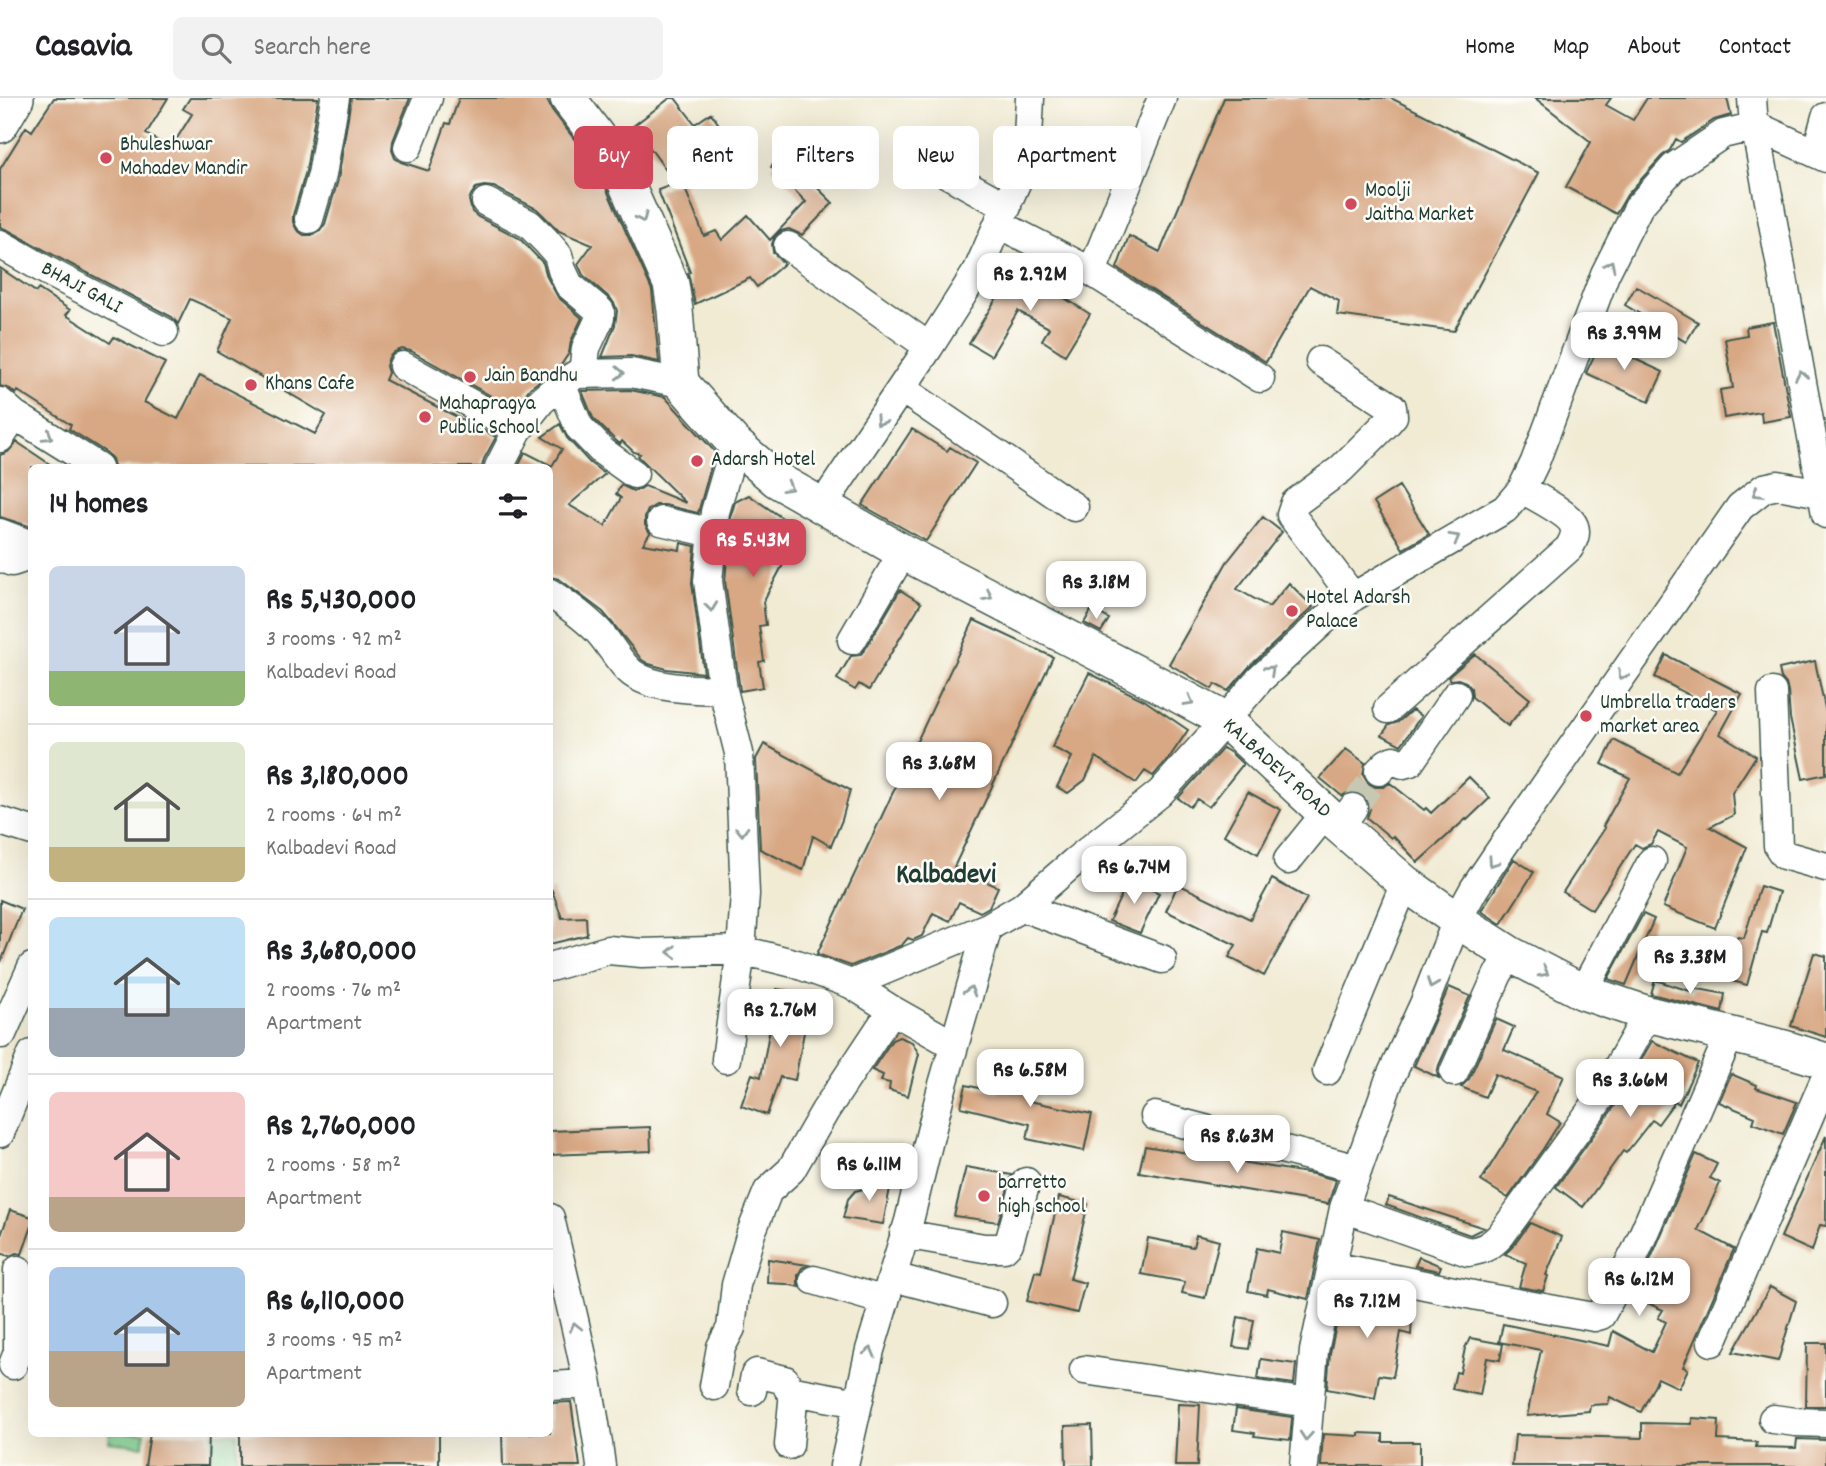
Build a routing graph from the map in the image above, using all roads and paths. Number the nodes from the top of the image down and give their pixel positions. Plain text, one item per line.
1 (16, 98) edge
2 (335, 98) edge
3 (428, 98) edge
4 (568, 98) edge
5 (1030, 98) edge
6 (1162, 98) edge
7 (1752, 98) edge
8 (1826, 117) edge
9 (0, 125) edge
10 (1756, 126) junction
11 (408, 147) dead end
12 (1821, 156) edge
13 (964, 189) edge
14 (486, 202) dead end
15 (1003, 215) junction
16 (309, 219) dead end
17 (0, 244) edge
18 (788, 246) dead end
19 (1092, 272) junction
20 (164, 332) dead end
21 (929, 347) junction
22 (1320, 361) dead end
23 (403, 366) dead end
24 (1260, 378) dead end
25 (572, 379) junction
26 (681, 383) junction
27 (902, 389) junction
28 (5, 418) edge
29 (518, 430) junction
30 (735, 444) junction
31 (92, 464) edge
32 (501, 464) edge
33 (634, 474) dead end
34 (1522, 489) junction
35 (1825, 500) edge
36 (822, 506) junction
37 (1074, 507) dead end
38 (661, 521) dead end
39 (0, 533) edge
40 (713, 533) junction
41 (28, 544) edge
42 (28, 548) edge
43 (903, 552) junction
44 (0, 557) edge
45 (553, 595) edge
46 (1353, 597) junction
47 (852, 640) dead end
48 (723, 690) junction
49 (1772, 692) dead end
50 (1456, 695) dead end
51 (1388, 709) dead end
52 (1225, 720) junction
53 (1379, 771) tunnel mouth
54 (1340, 816) junction
55 (0, 821) edge
56 (28, 830) edge
57 (1288, 860) dead end
58 (1652, 861) dead end
59 (1826, 867) edge
60 (1405, 883) junction
61 (1022, 907) junction
62 (1457, 920) junction
63 (988, 927) junction
64 (741, 950) junction
65 (1510, 954) junction
66 (1162, 959) dead end
67 (553, 966) edge
68 (28, 976) edge
69 (851, 984) junction
70 (1583, 992) junction
71 (892, 1010) junction
72 (1648, 1014) junction
73 (1, 1033) edge
74 (1730, 1034) junction
75 (28, 1042) edge
76 (954, 1045) junction
77 (726, 1059) dead end
78 (1826, 1061) edge
79 (28, 1064) edge
80 (1327, 1071) dead end
81 (1454, 1072) dead end
82 (1826, 1077) edge
83 (1155, 1116) dead end
84 (0, 1133) edge
85 (1358, 1168) junction
86 (1026, 1182) dead end
87 (1344, 1208) junction
88 (553, 1231) edge
89 (904, 1234) junction
90 (1332, 1266) junction
91 (18, 1270) dead end
92 (814, 1280) dead end
93 (889, 1289) junction
94 (992, 1303) dead end
95 (1712, 1342) dead end
96 (15, 1365) edge
97 (553, 1369) edge
98 (1084, 1370) dead end
99 (586, 1375) junction
100 (553, 1385) edge
101 (713, 1386) dead end
102 (752, 1391) dead end
103 (794, 1391) junction
104 (858, 1403) junction
105 (1309, 1403) junction
106 (1773, 1419) dead end
107 (1826, 1423) edge
108 (789, 1445) dead end
109 (601, 1466) edge
110 (844, 1466) edge
111 (1304, 1466) edge

1 - 9 main road
2 - 16 street
3 - 11 street
4 -> 26 main road
5 - 15 street
6 - 19 street
7 - 10 street
8 - 12 street
10 - 12 street
34 -> 10 street
35 -> 10 street
13 - 15 street
14 - 25 street
15 - 19 street
15 - 21 street
17 - 20 street, BHAJI GALI
18 - 21 street
19 - 24 street
21 - 27 street
22 - 46 street
23 - 29 street
25 -> 26 street
25 - 29 street
25 - 33 street
26 - 30 main road, KALBADEVI ROAD
27 -> 36 street
27 - 37 street
28 -> 31 street
29 - 32 street
30 -> 36 main road, KALBADEVI ROAD
30 - 40 street
46 -> 34 street
34 - 51 street
35 -> 62 street
36 - 43 main road, KALBADEVI ROAD
38 - 40 street
39 - 41 street
40 -> 48 street
42 - 44 street
43 - 47 street
43 -> 52 main road, KALBADEVI ROAD
45 - 48 street
52 -> 46 street
48 -> 64 street
49 - 59 street
50 - 53 street
52 - 54 main road, KALBADEVI ROAD
52 - 61 street
54 - 57 street
54 - 60 main road, KALBADEVI ROAD
55 - 56 street
58 - 70 street
60 - 62 main road, KALBADEVI ROAD
60 - 80 street
61 - 63 street
61 - 66 street
62 - 65 main road, KALBADEVI ROAD
62 -> 85 street
63 - 69 street
76 -> 63 street
64 -> 67 street
64 - 69 street
64 - 77 street
65 -> 70 main road, KALBADEVI ROAD
65 - 81 street
68 - 73 street
69 - 71 street
70 - 72 main road, KALBADEVI ROAD
71 - 76 street
71 - 101 street
72 - 74 main road, KALBADEVI ROAD
72 - 87 street
73 - 75 street
74 - 78 main road, KALBADEVI ROAD
74 - 90 street
76 - 89 street
79 - 84 street
82 - 95 street
83 - 85 street
85 - 87 street
86 - 89 street
87 - 90 street
99 -> 88 street
89 - 93 street
90 - 105 street
91 - 96 street
92 - 93 street
93 - 94 street
104 -> 93 street
97 - 99 street
98 - 105 street
99 - 100 street
99 - 109 street
102 - 103 street
103 - 104 street
103 - 108 street
104 - 110 street
105 -> 111 street
106 - 107 street

